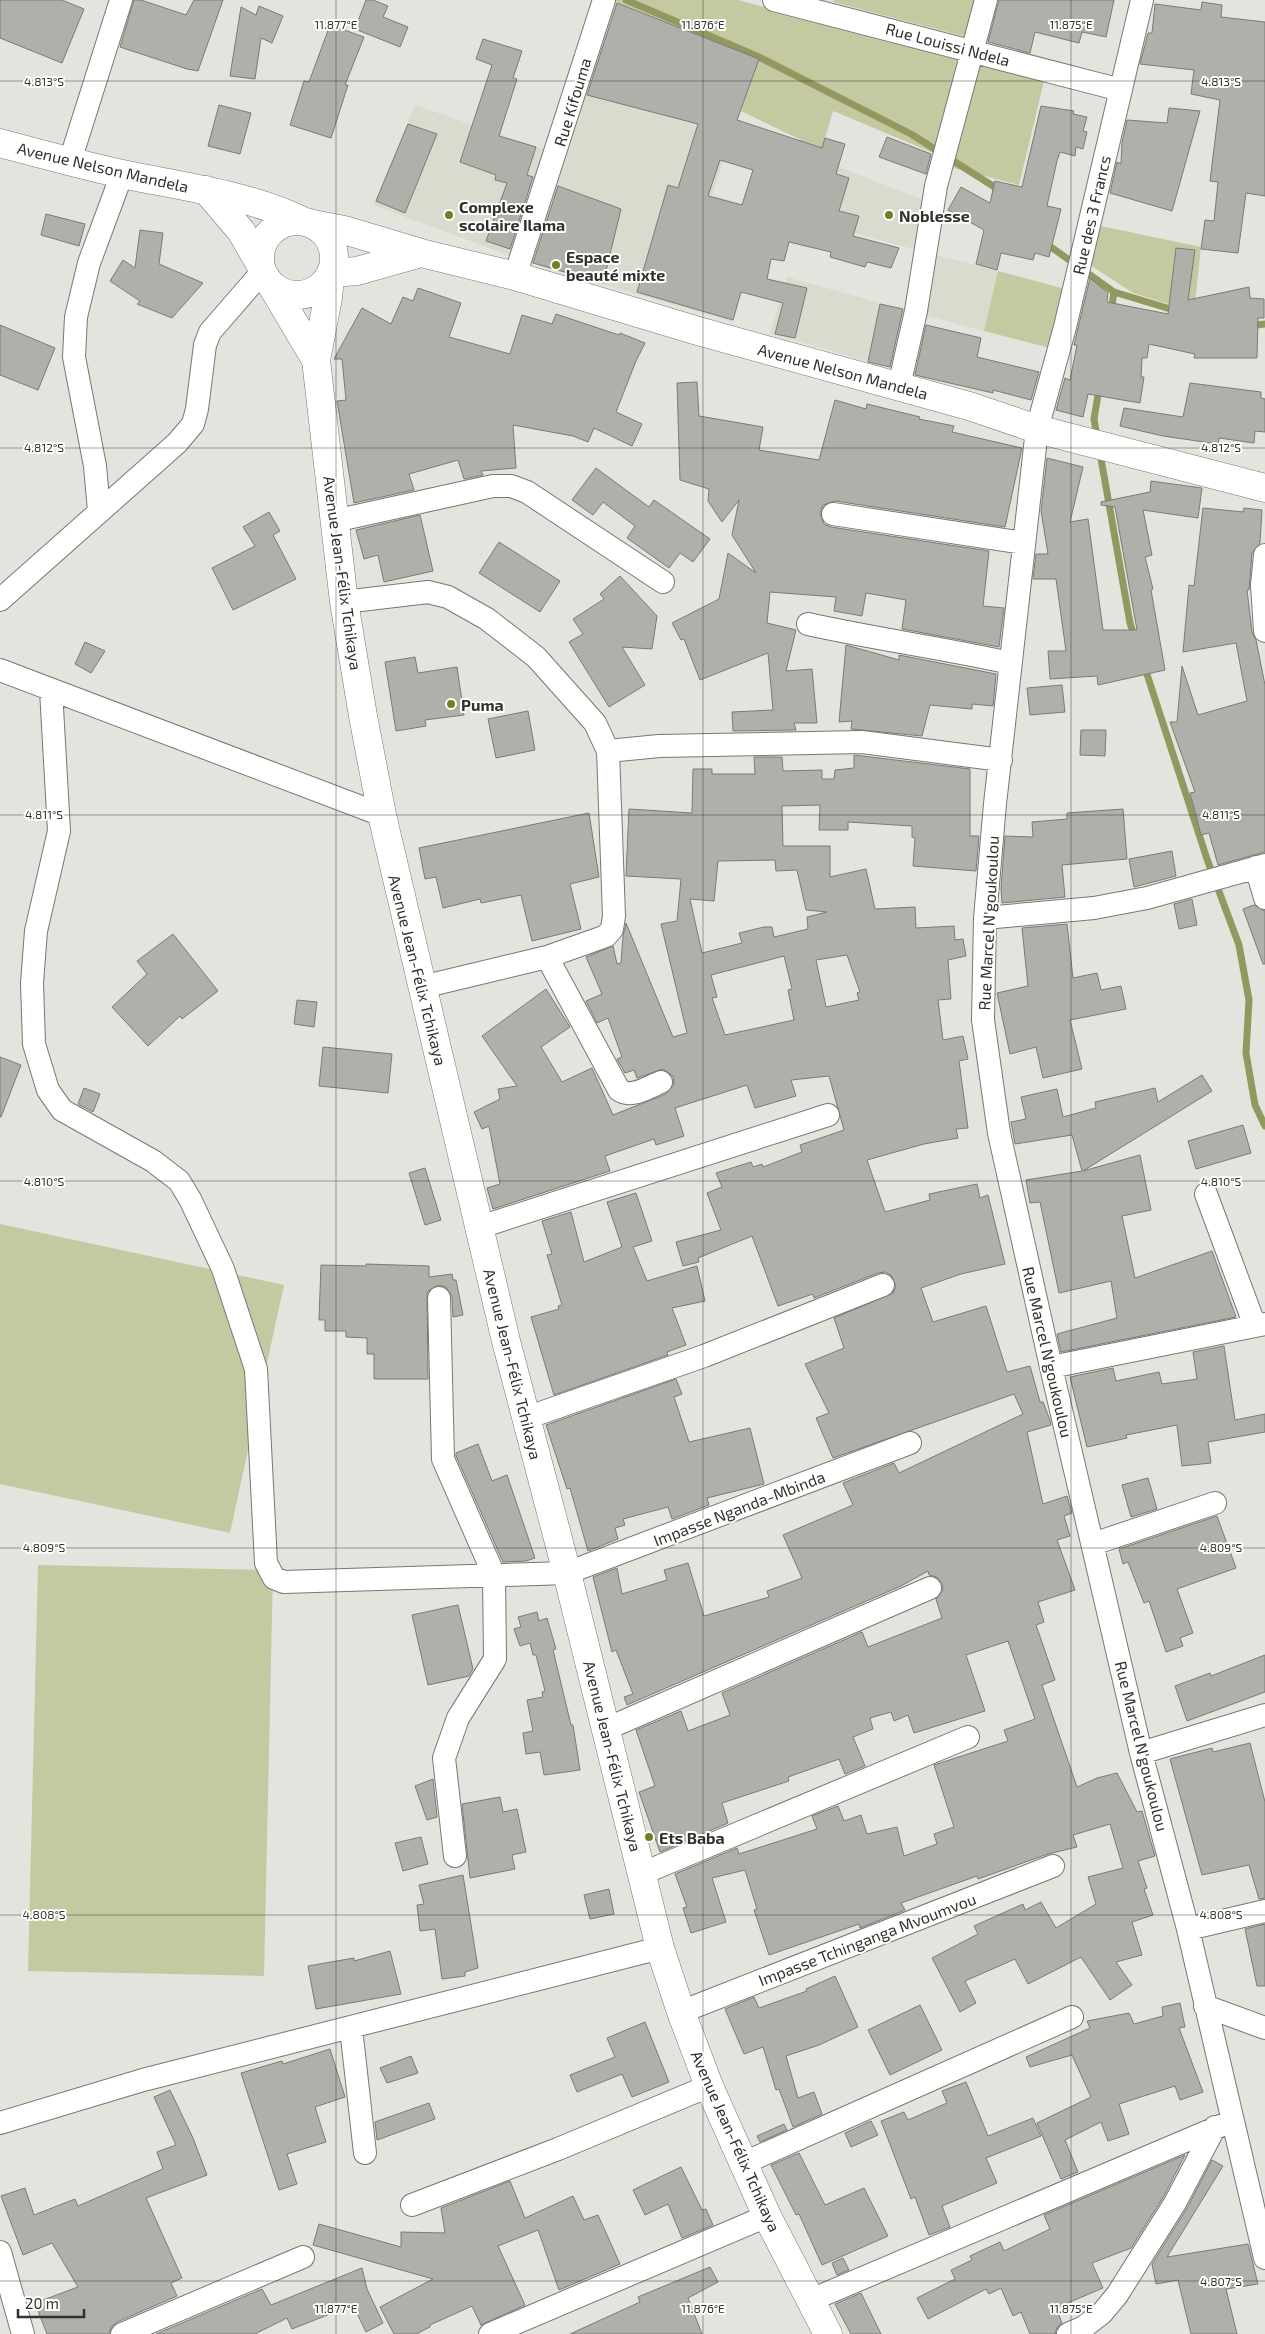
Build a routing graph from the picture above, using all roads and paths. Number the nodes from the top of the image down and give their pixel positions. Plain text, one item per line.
1 (121, 0) edge
2 (604, 0) edge
3 (774, 0) edge
4 (986, 0) edge
5 (1142, 0) edge
6 (824, 6) edge
7 (972, 51) junction
8 (1121, 90) junction
9 (0, 143) edge
10 (70, 161) junction
11 (122, 174) junction
12 (206, 190) junction
13 (309, 223) junction
14 (421, 253) junction
15 (265, 274) junction
16 (331, 275) junction
17 (516, 276) junction
18 (316, 360) junction
19 (899, 386) junction
20 (1037, 429) junction
21 (1265, 488) edge
22 (100, 511) junction
23 (833, 514) dead end
24 (334, 521) junction
25 (1024, 543) junction
26 (1265, 555) edge
27 (663, 582) dead end
28 (0, 600) edge
29 (344, 602) junction
30 (808, 624) dead end
31 (1265, 631) edge
32 (1010, 663) junction
33 (0, 670) edge
34 (51, 690) junction
35 (608, 751) junction
36 (1001, 760) junction
37 (382, 816) junction
38 (1260, 866) edge
39 (1265, 898) edge
40 (985, 918) junction
41 (547, 957) junction
42 (422, 987) junction
43 (661, 1082) dead end
44 (828, 1115) dead end
45 (1206, 1194) dead end
46 (480, 1227) junction
47 (883, 1285) dead end
48 (439, 1298) dead end
49 (1260, 1325) edge
50 (1051, 1367) junction
51 (526, 1418) junction
52 (910, 1443) dead end
53 (1215, 1503) dead end
54 (1093, 1544) junction
55 (567, 1573) junction
56 (494, 1575) junction
57 (930, 1588) dead end
58 (1265, 1715) edge
59 (606, 1729) junction
60 (968, 1736) dead end
61 (1142, 1753) junction
62 (455, 1856) dead end
63 (1053, 1866) dead end
64 (641, 1874) junction
65 (1265, 1911) edge
66 (1188, 1929) junction
67 (660, 1948) junction
68 (1205, 2006) junction
69 (681, 2012) junction
70 (1072, 2017) dead end
71 (351, 2028) junction
72 (1265, 2028) edge
73 (709, 2086) junction
74 (0, 2123) edge
75 (1224, 2124) junction
76 (365, 2153) dead end
77 (744, 2163) junction
78 (412, 2205) dead end
79 (767, 2216) junction
80 (0, 2252) edge
81 (303, 2257) dead end
82 (1265, 2258) edge
83 (811, 2300) junction
84 (23, 2334) edge
85 (122, 2334) edge
86 (490, 2334) edge
87 (828, 2334) edge
88 (1068, 2334) edge

1 - 10 street
2 - 17 street, Rue Kifouma
3 - 6 street, Rue Louissi Ndela
4 - 7 street
5 - 8 street, Rue des 3 Francs
6 - 7 street, Rue Louissi Ndela
7 - 8 street, Rue Louissi Ndela
7 - 19 street
8 - 20 street, Rue des 3 Francs
9 - 10 street, Avenue Nelson Mandela
10 - 11 street, Avenue Nelson Mandela
11 - 12 street, Avenue Nelson Mandela
11 - 22 street
12 - 13 street, Avenue Nelson Mandela
12 - 15 street, Avenue Jean-Félix Tchikaya
13 - 14 street, Avenue Nelson Mandela
13 - 15 street
13 - 16 street
14 - 16 street
14 - 17 street, Avenue Nelson Mandela
15 - 16 street
15 - 18 street, Avenue Jean-Félix Tchikaya
15 - 22 street
16 - 18 street, Avenue Jean-Félix Tchikaya
17 - 19 street, Avenue Nelson Mandela
18 - 24 street, Avenue Jean-Félix Tchikaya
19 - 20 street, Avenue Nelson Mandela
20 - 21 street, Avenue Nelson Mandela
20 - 25 street, Rue Marcel N'goukoulou
22 - 28 street
23 - 25 street
24 - 27 street
24 - 29 street, Avenue Jean-Félix Tchikaya
25 - 32 street, Rue Marcel N'goukoulou
26 - 31 street
29 - 35 street
29 - 37 street, Avenue Jean-Félix Tchikaya
30 - 32 street
32 - 36 street, Rue Marcel N'goukoulou
33 - 34 street
34 - 37 street
34 - 56 street, Impasse Nganda-Mbinda
35 - 36 street
35 - 41 street
36 - 40 street, Rue Marcel N'goukoulou
37 - 42 street, Avenue Jean-Félix Tchikaya
38 - 39 street
38 - 40 street
40 - 50 street, Rue Marcel N'goukoulou
41 - 42 street
41 - 43 street
42 - 46 street, Avenue Jean-Félix Tchikaya
44 - 46 street
45 - 49 street
46 - 51 street, Avenue Jean-Félix Tchikaya
47 - 51 street
48 - 56 street
49 - 50 street
50 - 54 street, Rue Marcel N'goukoulou
51 - 55 street, Avenue Jean-Félix Tchikaya
52 - 55 street, Impasse Nganda-Mbinda
53 - 54 street
54 - 61 street, Rue Marcel N'goukoulou
55 - 56 street, Impasse Nganda-Mbinda
55 - 59 street, Avenue Jean-Félix Tchikaya
56 - 62 street
57 - 59 street
58 - 61 street
59 - 64 street, Avenue Jean-Félix Tchikaya
60 - 64 street
61 - 66 street, Rue Marcel N'goukoulou
63 - 69 street, Impasse Tchinganga Mvoumvou
64 - 67 street, Avenue Jean-Félix Tchikaya
65 - 66 street
66 - 68 street, Rue Marcel N'goukoulou
67 - 69 street, Avenue Jean-Félix Tchikaya
67 - 71 street
68 - 72 street
68 - 75 street, Rue Marcel N'goukoulou
69 - 73 street, Avenue Jean-Félix Tchikaya
70 - 77 street
71 - 74 street
71 - 76 street
73 - 77 street, Avenue Jean-Félix Tchikaya
73 - 78 street
75 - 82 street, Rue Marcel N'goukoulou
75 - 83 street
75 - 88 street
77 - 79 street, Avenue Jean-Félix Tchikaya
79 - 83 street, Avenue Jean-Félix Tchikaya
79 - 86 street
80 - 84 street
81 - 85 street
83 - 87 street, Avenue Jean-Félix Tchikaya

